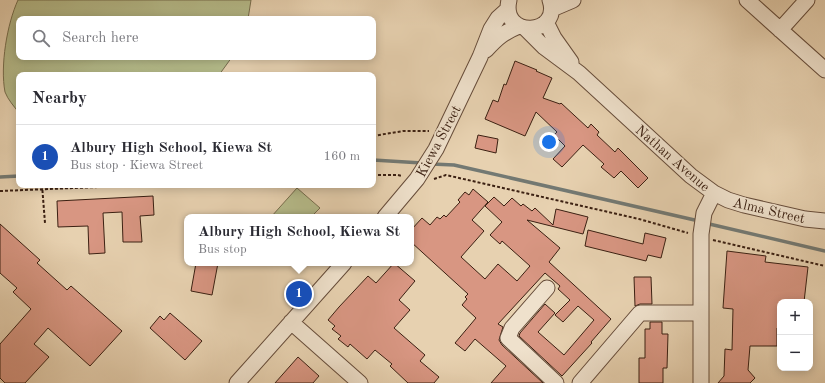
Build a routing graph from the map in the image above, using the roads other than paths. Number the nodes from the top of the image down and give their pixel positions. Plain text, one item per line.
1 (573, 0) edge
2 (748, 0) edge
3 (807, 0) edge
4 (509, 5) edge
5 (549, 10) edge
6 (523, 28) junction
7 (780, 30) junction
8 (480, 57) junction
9 (825, 70) edge
10 (579, 73) junction
11 (714, 193) junction
12 (388, 214) edge
13 (825, 221) edge
14 (341, 266) edge
15 (547, 288) dead end
16 (701, 313) junction
17 (291, 322) junction
18 (237, 383) edge
19 (360, 383) edge
20 (556, 383) edge
21 (580, 383) edge
22 (701, 383) edge

1 - 5 street
2 - 7 street
3 - 7 street
4 - 6 street, Nathan Avenue
4 - 8 street, Kiewa Street
5 - 6 street, Kiewa Street
5 - 10 street, Nathan Avenue
6 - 8 street, Kiewa Street
6 - 10 street, Nathan Avenue
7 - 9 street
8 - 12 street, Kiewa Street
10 - 11 street, Nathan Avenue
11 - 13 street, Alma Street
11 - 16 street, Nathan Avenue
14 - 17 street
15 - 20 street
16 - 21 street
16 - 22 street, Nathan Avenue
17 - 18 street
17 - 19 street

